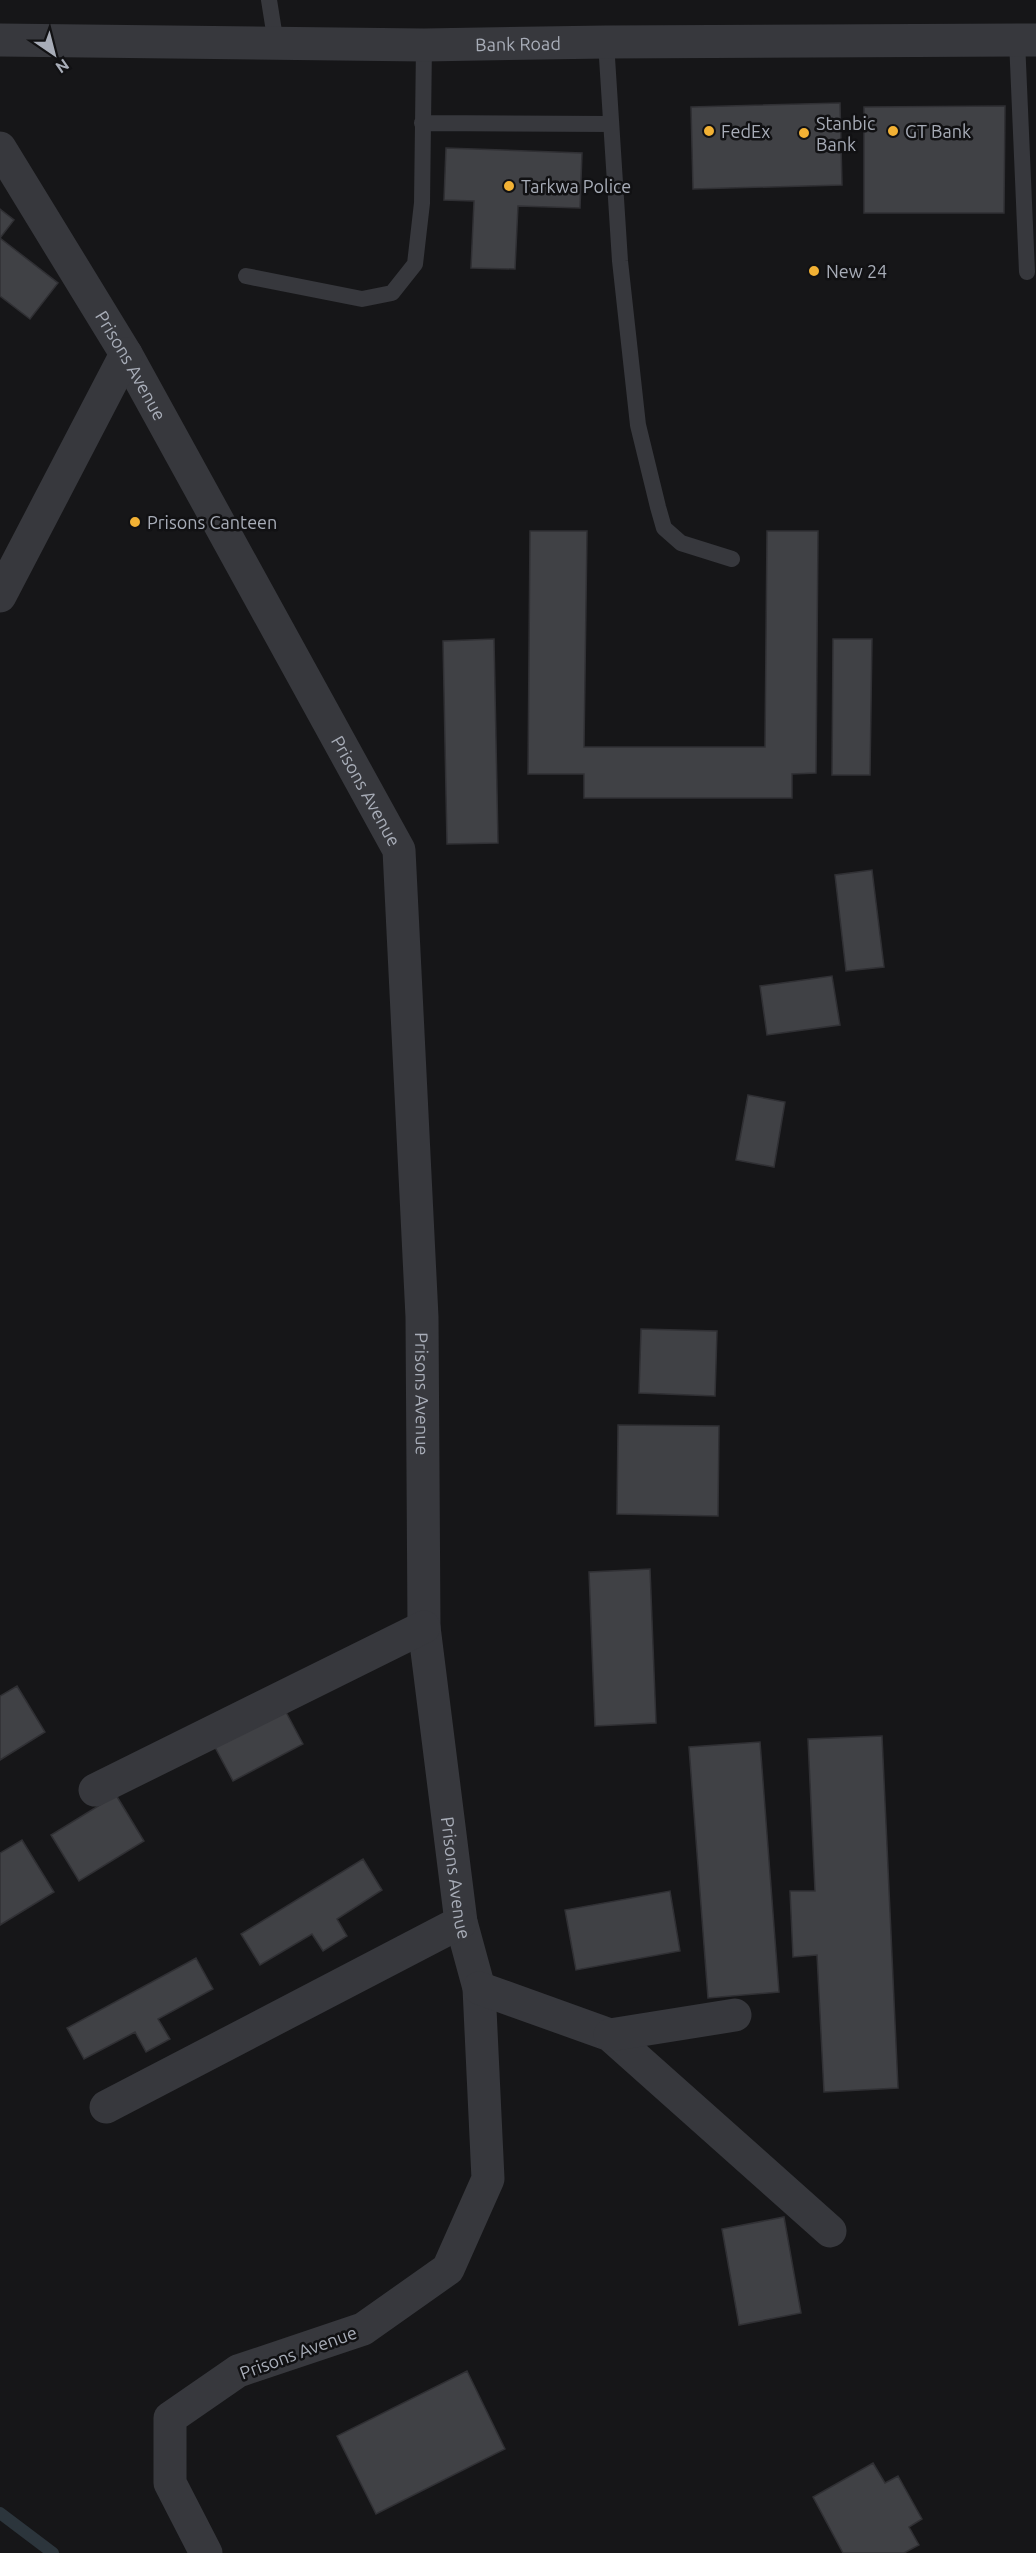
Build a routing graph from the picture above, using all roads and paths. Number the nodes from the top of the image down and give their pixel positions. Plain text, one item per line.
1 (269, 0) edge
2 (0, 40) edge
3 (1027, 40) edge
4 (606, 42) junction
5 (276, 44) junction
6 (424, 45) junction
7 (422, 123) junction
8 (610, 124) junction
9 (0, 148) edge
10 (1027, 272) dead end
11 (246, 276) dead end
12 (126, 354) junction
13 (732, 559) dead end
14 (0, 596) edge
15 (424, 1627) junction
16 (95, 1790) dead end
17 (461, 1922) junction
18 (479, 1988) junction
19 (735, 2015) dead end
20 (610, 2035) junction
21 (106, 2108) dead end
22 (830, 2231) dead end
23 (206, 2553) edge

1 - 5 lane
2 - 5 street, Bank Road
3 - 4 street, Bank Road
3 - 10 lane
4 - 6 street, Bank Road
4 - 8 lane
5 - 6 street, Bank Road
6 - 7 lane
7 - 8 lane
7 - 11 lane
8 - 13 lane
9 - 12 street, Prisons Avenue
12 - 14 street
12 - 15 street, Prisons Avenue
15 - 16 street
15 - 17 street, Prisons Avenue
17 - 18 street, Prisons Avenue
17 - 21 street
18 - 20 street
18 - 23 street, Prisons Avenue
19 - 20 street
20 - 22 street

